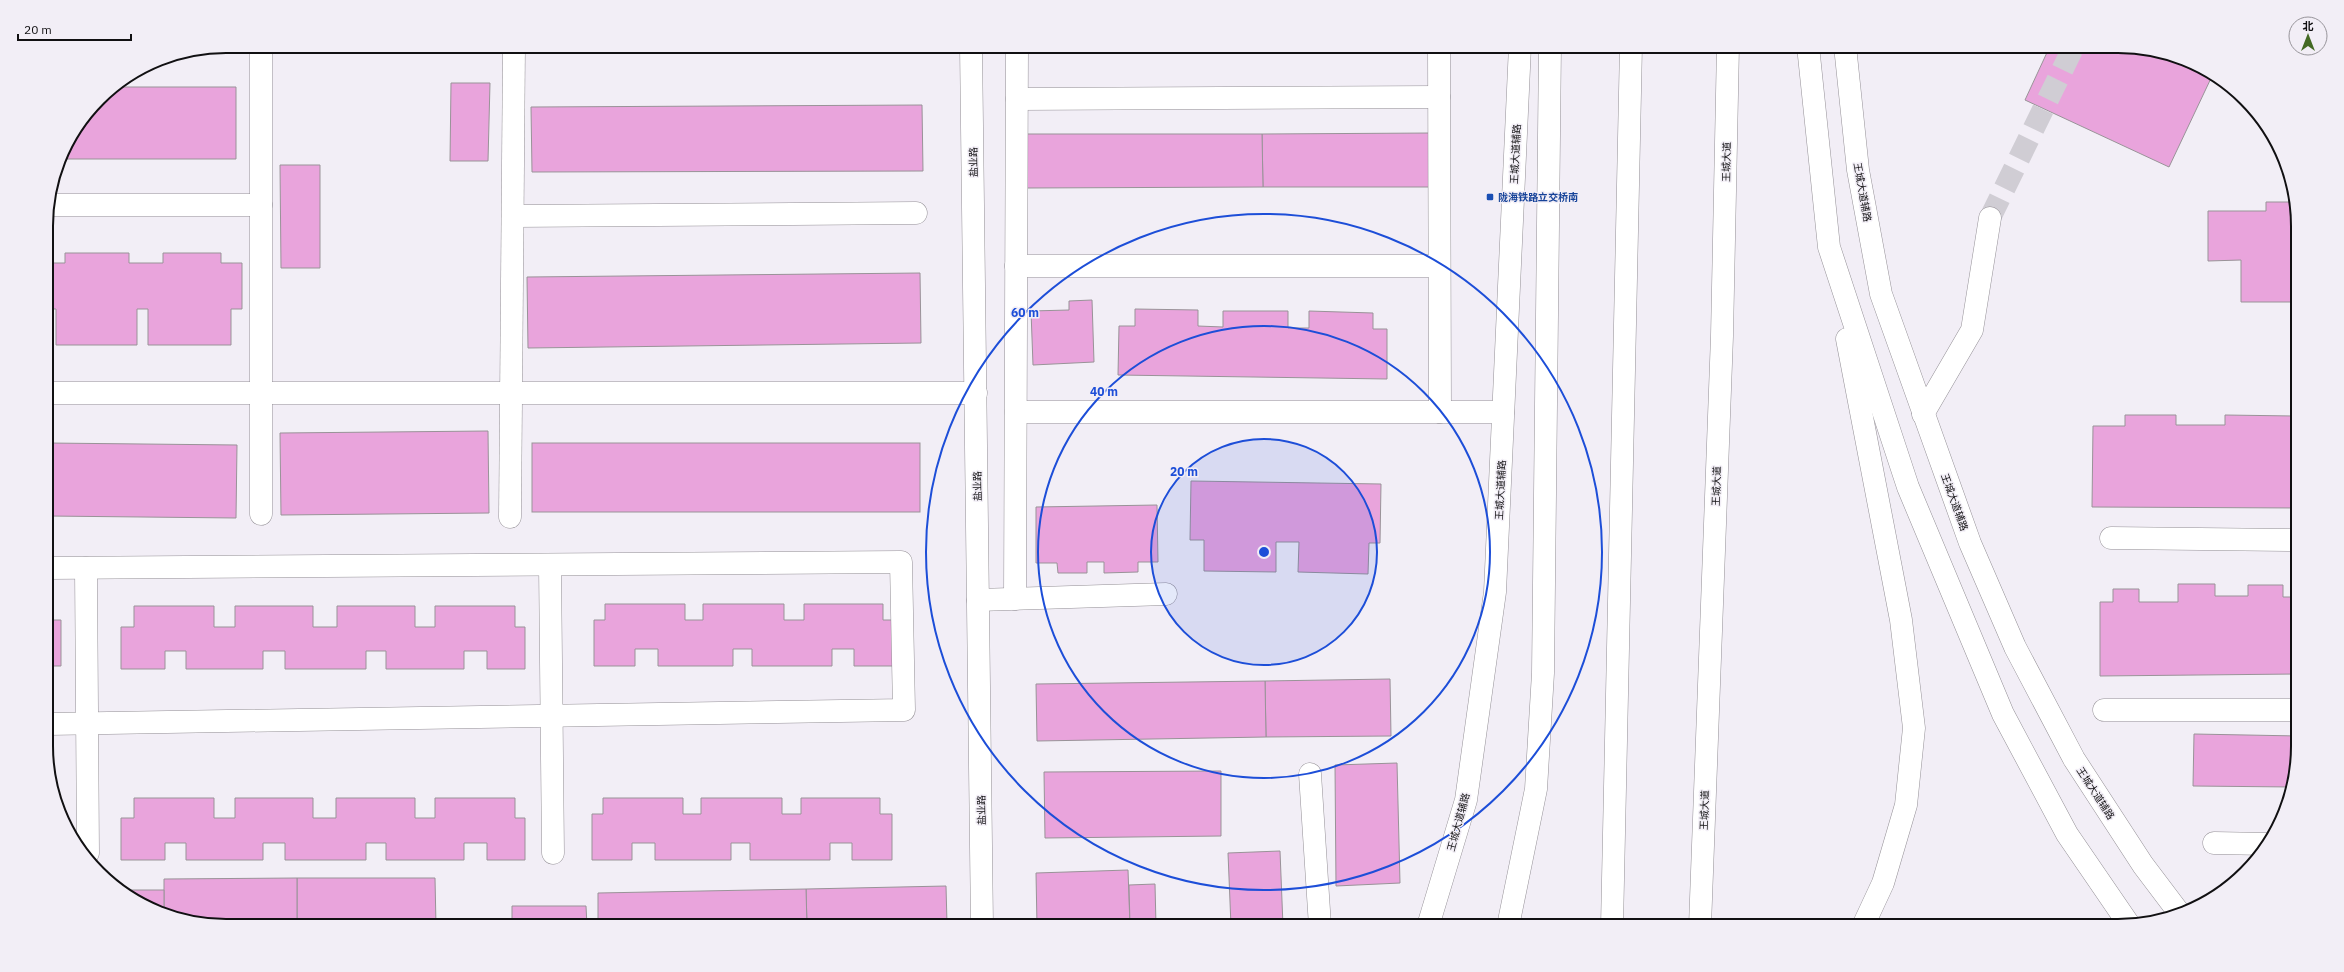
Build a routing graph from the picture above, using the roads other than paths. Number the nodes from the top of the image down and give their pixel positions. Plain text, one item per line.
1 (261, 53) edge
2 (514, 53) edge
3 (971, 53) edge
4 (1016, 53) edge
5 (1439, 53) edge
6 (1520, 53) edge
7 (1550, 53) edge
8 (1631, 53) edge
9 (1728, 53) edge
10 (1809, 53) edge
11 (1846, 53) edge
12 (1439, 97) junction
13 (1016, 99) junction
14 (54, 205) edge
15 (261, 205) junction
16 (916, 213) dead end
17 (512, 216) junction
18 (1990, 218) tunnel mouth
19 (1829, 247) junction
20 (1016, 266) junction
21 (1439, 266) junction
22 (53, 393) edge
23 (261, 393) junction
24 (512, 393) junction
25 (976, 393) junction
26 (1016, 412) junction
27 (1440, 412) junction
28 (1504, 412) junction
29 (1923, 414) junction
30 (261, 514) dead end
31 (510, 517) dead end
32 (2111, 538) dead end
33 (2291, 540) edge
34 (550, 565) junction
35 (53, 568) edge
36 (86, 568) junction
37 (1166, 594) dead end
38 (1016, 599) junction
39 (978, 600) junction
40 (2104, 710) dead end
41 (2291, 710) edge
42 (552, 716) junction
43 (53, 724) edge
44 (87, 724) junction
45 (1310, 774) dead end
46 (2214, 843) dead end
47 (2261, 844) edge
48 (88, 850) edge
49 (553, 853) dead end
50 (2176, 909) edge
51 (982, 919) edge
52 (1320, 919) edge
53 (1430, 919) edge
54 (1509, 919) edge
55 (1612, 919) edge
56 (1700, 919) edge
57 (1866, 919) edge
58 (2125, 919) edge

1 - 15 main road
2 - 17 main road
3 - 25 main road, 盐业路
4 - 13 main road
5 - 12 main road
6 - 28 main road, 王城大道辅路
7 - 54 main road
8 - 55 main road
9 - 56 main road, 王城大道
10 - 19 main road
11 - 29 main road, 王城大道辅路
12 - 13 main road
12 - 21 main road
13 - 20 main road
14 - 15 main road
15 - 23 main road
16 - 17 main road
17 - 24 main road
18 - 29 main road
19 - 57 main road
19 - 58 main road
20 - 21 main road
20 - 26 main road
21 - 27 main road
22 - 23 main road
23 - 24 main road
23 - 30 main road
24 - 25 main road
24 - 31 main road
25 - 39 main road, 盐业路
26 - 27 main road
26 - 38 main road
27 - 28 main road
28 - 53 main road, 王城大道辅路
29 - 50 main road, 王城大道辅路
32 - 33 main road
34 - 36 main road
34 - 42 main road
34 - 42 main road
35 - 36 main road
36 - 44 main road
37 - 38 main road
38 - 39 main road
39 - 51 main road, 盐业路
40 - 41 main road
42 - 44 main road
42 - 49 main road
43 - 44 main road
44 - 48 main road
45 - 52 main road
46 - 47 main road

